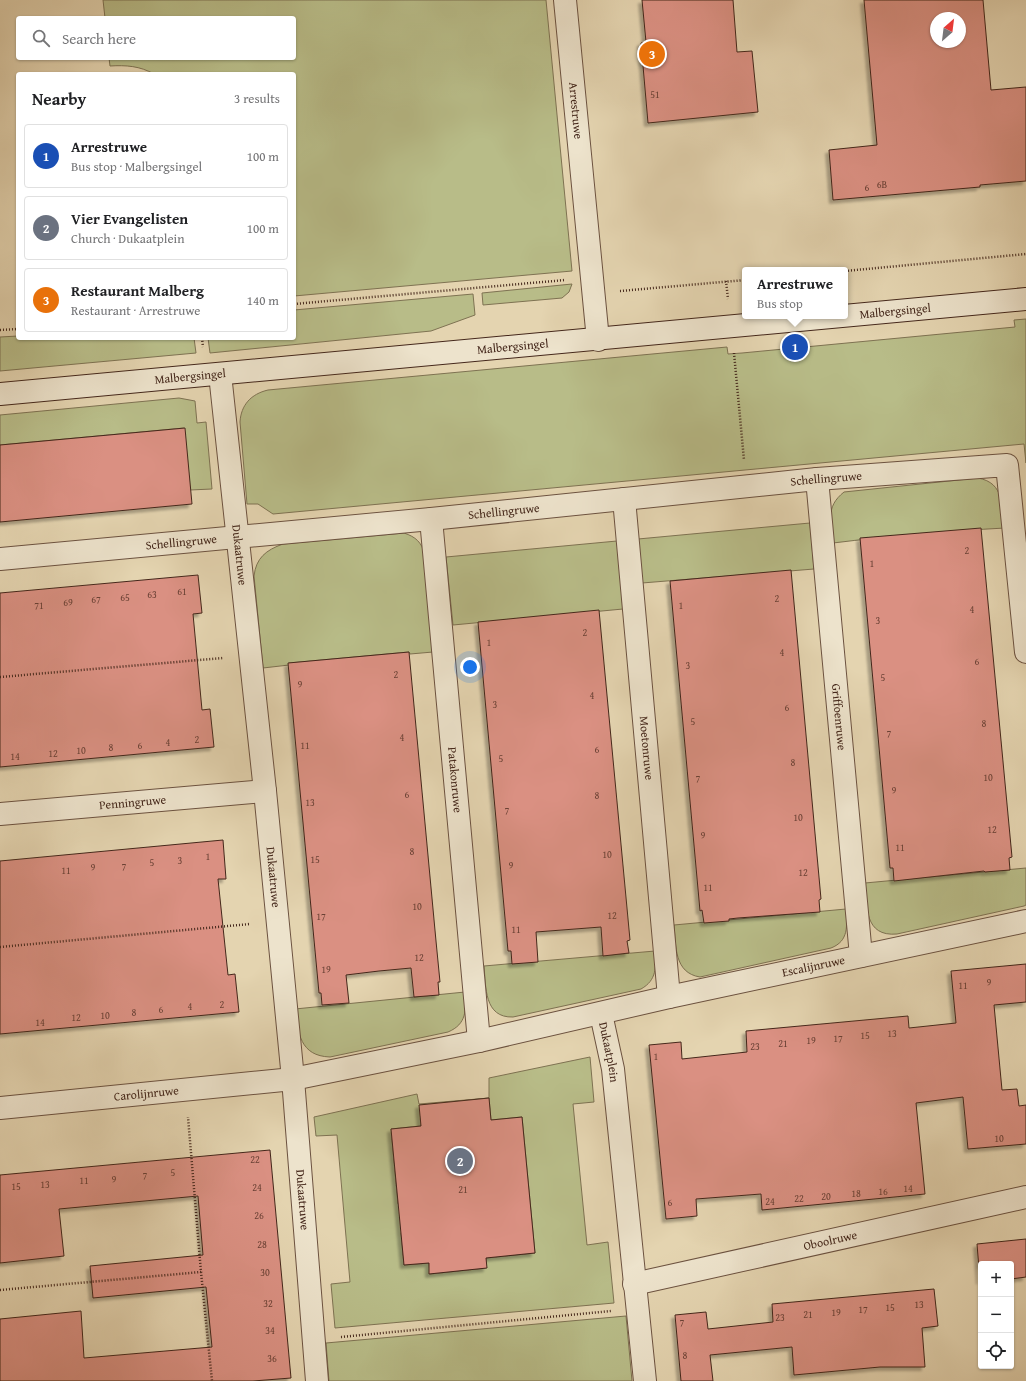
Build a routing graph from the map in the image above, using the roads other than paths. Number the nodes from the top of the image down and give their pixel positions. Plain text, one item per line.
1 (565, 0) edge
2 (1026, 299) edge
3 (848, 317) edge
4 (823, 319) edge
5 (598, 340) junction
6 (220, 374) junction
7 (0, 394) edge
8 (817, 479) junction
9 (624, 499) junction
10 (431, 518) junction
11 (237, 536) junction
12 (0, 559) edge
13 (1026, 652) edge
14 (266, 791) junction
15 (0, 814) edge
16 (1026, 921) edge
17 (861, 956) junction
18 (669, 997) junction
19 (601, 1014) junction
20 (479, 1041) junction
21 (293, 1079) junction
22 (0, 1108) edge
23 (1026, 1197) edge
24 (634, 1284) junction
25 (317, 1381) edge
26 (645, 1381) edge

1 - 5 street, Arrestruwe
2 - 3 street, Malbergsingel
4 - 5 street, Malbergsingel
5 - 6 street, Malbergsingel
6 - 7 street, Malbergsingel
6 - 11 street, Dukaatruwe
8 - 9 street, Schellingruwe
8 - 13 street, Schellingruwe
8 - 17 street, Griffoenruwe
9 - 10 street, Schellingruwe
9 - 18 street, Moetonruwe
10 - 11 street, Schellingruwe
10 - 20 street, Patakonruwe
11 - 12 street, Schellingruwe
11 - 14 street, Dukaatruwe
14 - 15 street, Penningruwe
14 - 21 street, Dukaatruwe
16 - 17 street, Escalijnruwe
17 - 18 street, Escalijnruwe
18 - 19 street, Escalijnruwe
19 - 20 street, Dukaatplein
19 - 24 street, Dukaatplein
20 - 21 street, Dukaatplein
21 - 22 street, Carolijnruwe
21 - 25 street, Dukaatruwe
23 - 24 street, Oboolruwe
24 - 26 street, Dukaatplein

